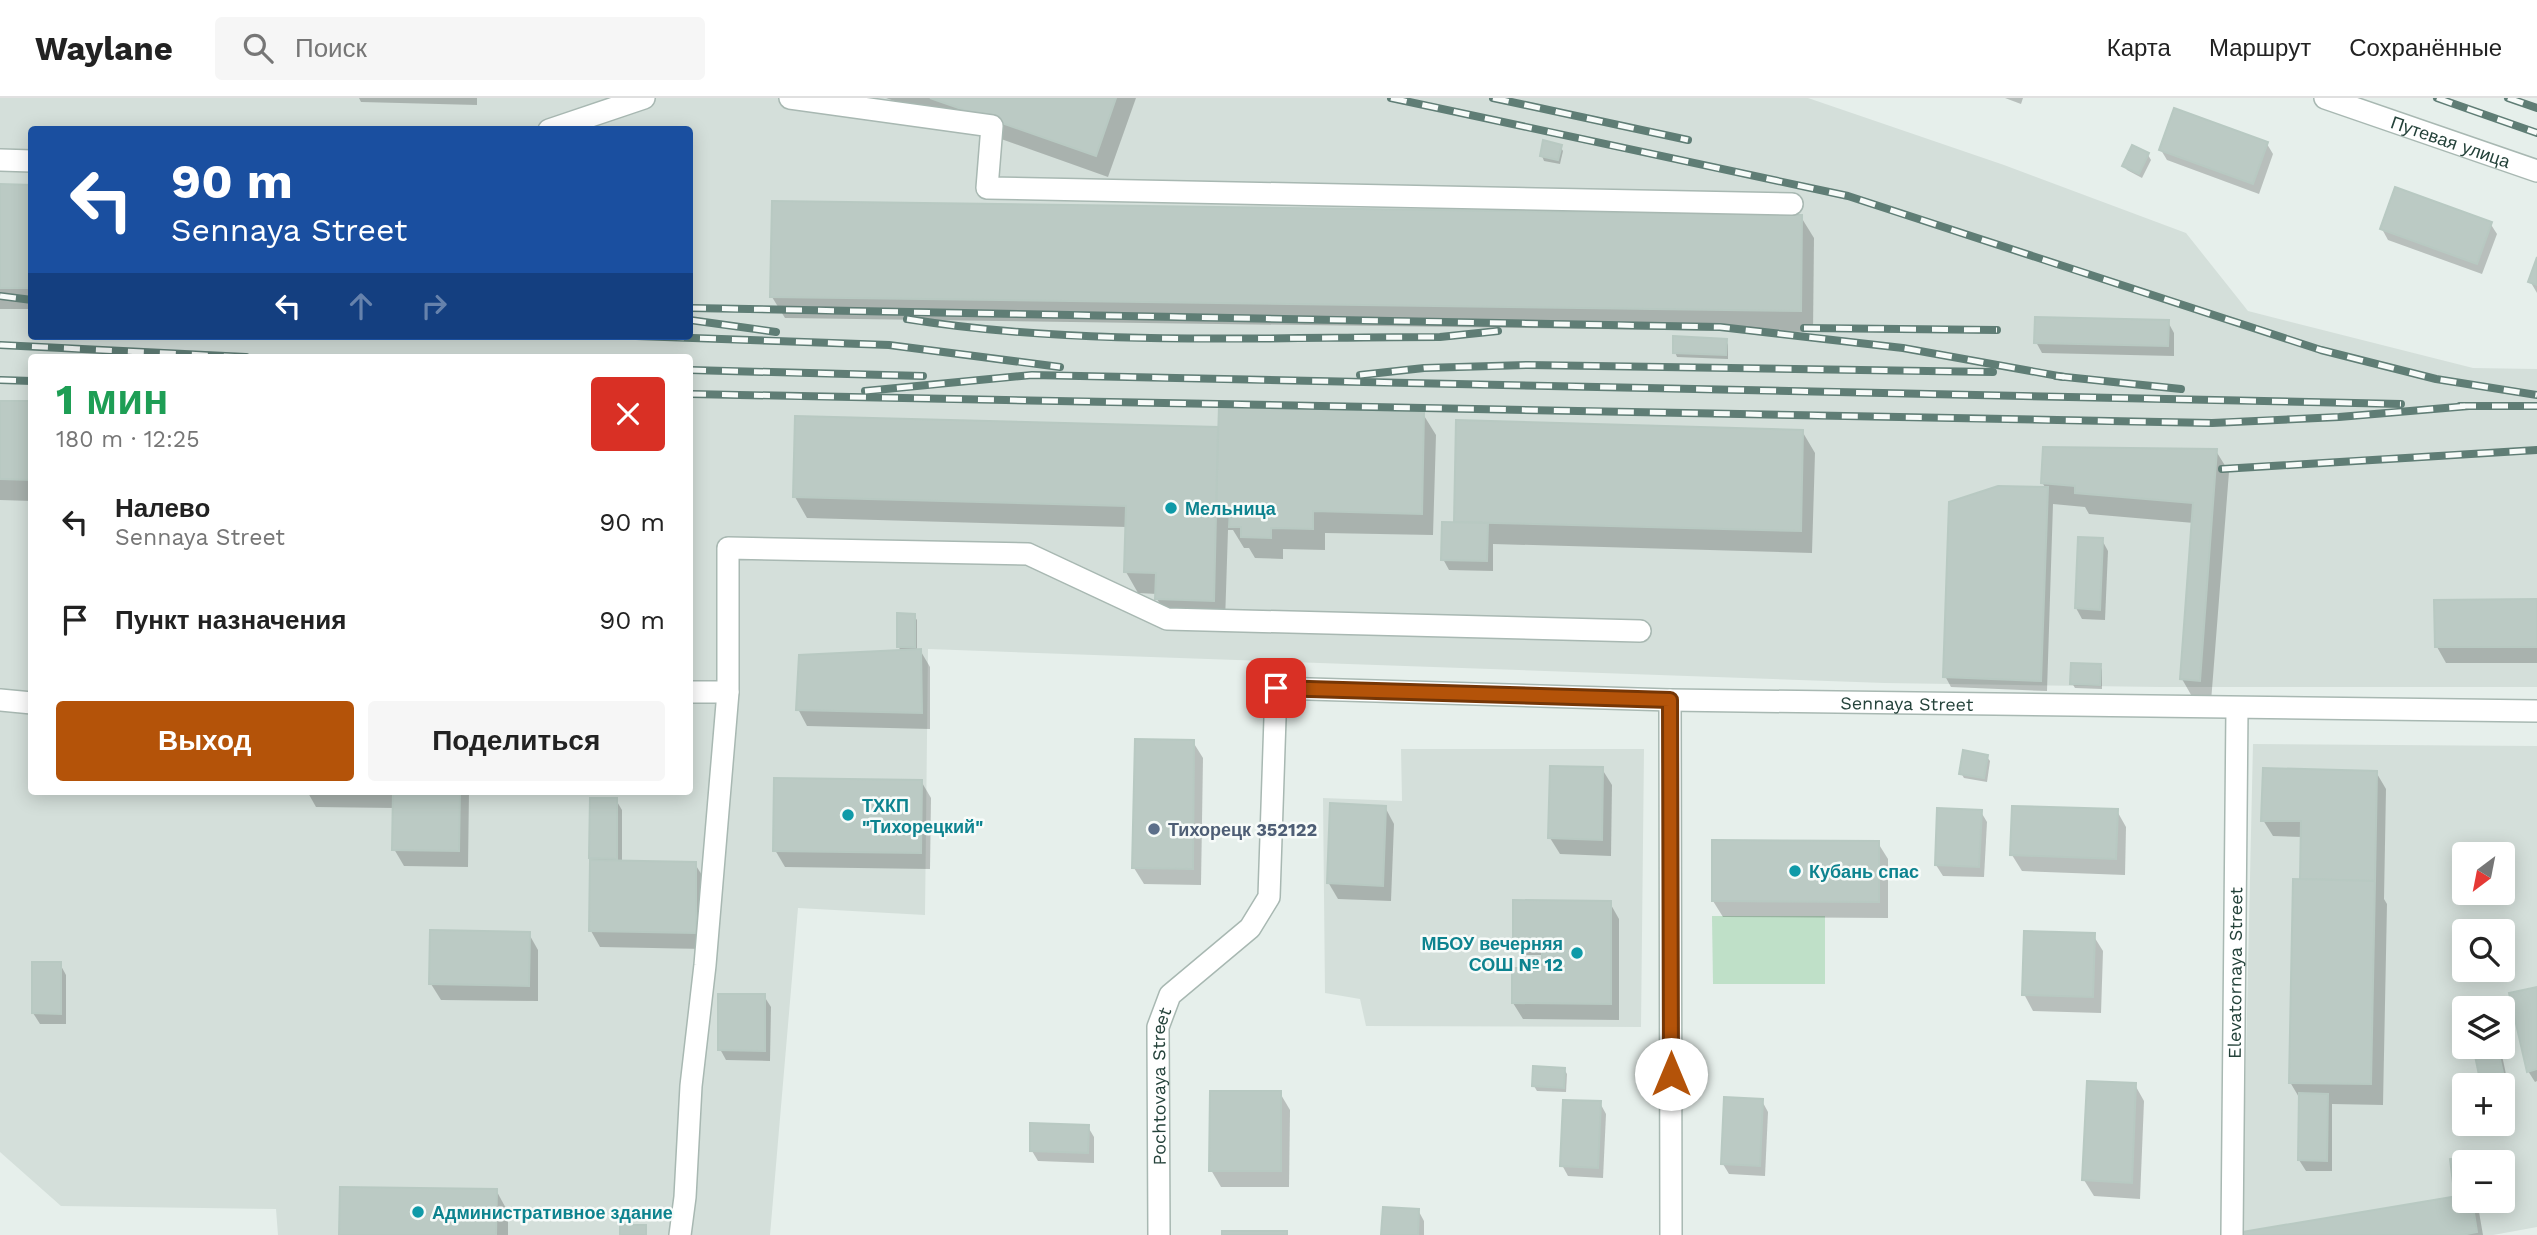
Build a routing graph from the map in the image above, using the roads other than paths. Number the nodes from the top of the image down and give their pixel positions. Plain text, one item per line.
1 (644, 98) edge
2 (790, 98) edge
3 (2325, 98) edge
4 (561, 126) edge
5 (0, 160) edge
6 (28, 161) edge
7 (2537, 170) edge
8 (1792, 204) dead end
9 (1640, 631) dead end
10 (1276, 688) joint
11 (693, 692) edge
12 (728, 692) junction
13 (0, 700) edge
14 (1670, 700) junction
15 (28, 703) edge
16 (2237, 709) junction
17 (2537, 711) edge
18 (680, 1235) edge
19 (1159, 1235) edge
20 (1671, 1235) edge
21 (2232, 1235) edge

1 - 4 street
2 - 8 street
3 - 7 street, Путевая улица
5 - 6 street
9 - 12 street
10 - 14 street, Sennaya Street
10 - 19 street, Pochtovaya Street
11 - 12 street
12 - 18 street
13 - 15 street
14 - 16 street, Sennaya Street
14 - 20 street
16 - 17 street, Sennaya Street
16 - 21 street, Elevatornaya Street

